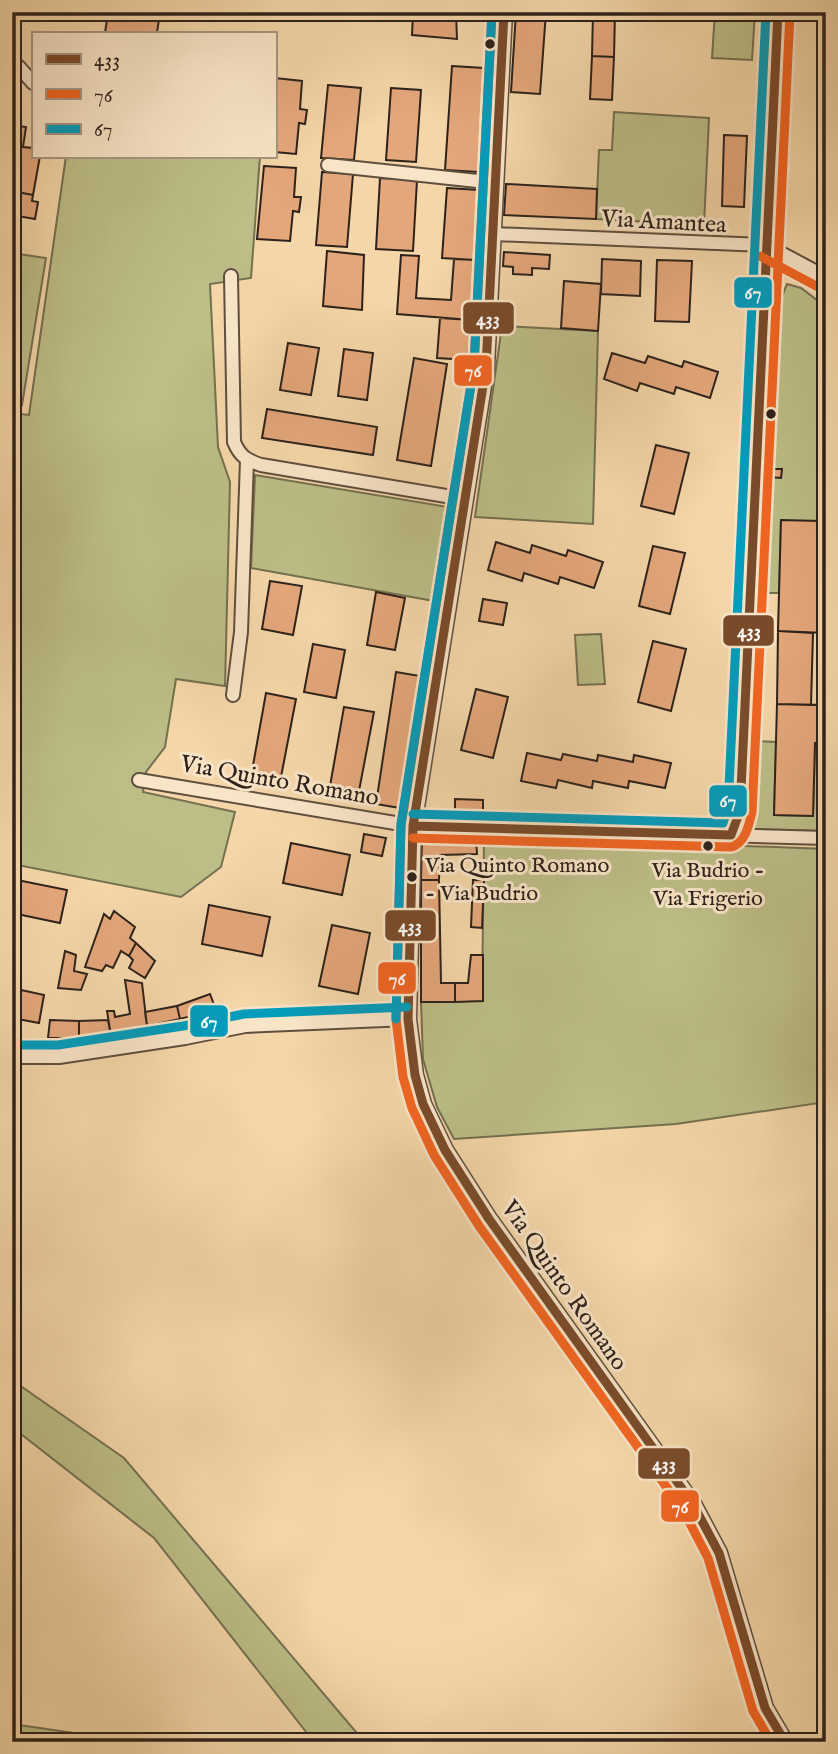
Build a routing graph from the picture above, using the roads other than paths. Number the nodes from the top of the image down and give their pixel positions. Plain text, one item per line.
1 (504, 12) edge
2 (778, 12) edge
3 (12, 66) edge
4 (32, 82) edge
5 (328, 165) dead end
6 (496, 183) junction
7 (493, 234) junction
8 (766, 246) junction
9 (232, 276) dead end
10 (826, 277) edge
11 (247, 460) junction
12 (464, 499) junction
13 (233, 695) dead end
14 (139, 780) dead end
15 (413, 826) junction
16 (731, 835) junction
17 (826, 838) edge
18 (408, 1019) junction
19 (12, 1056) edge
20 (785, 1742) edge

1 - 6 street, Via Quinto Romano
2 - 8 street
3 - 4 street
5 - 6 street
6 - 7 street, Via Quinto Romano
7 - 8 street, Via Amantea
7 - 12 street, Via Quinto Romano
8 - 10 street, Via Amantea
8 - 16 street
9 - 11 street
11 - 12 street
11 - 13 street
12 - 15 street, Via Quinto Romano
14 - 15 street, Via Quinto Romano
15 - 16 street
15 - 18 street, Via Quinto Romano
16 - 17 street
18 - 19 street
18 - 20 street, Via Quinto Romano

